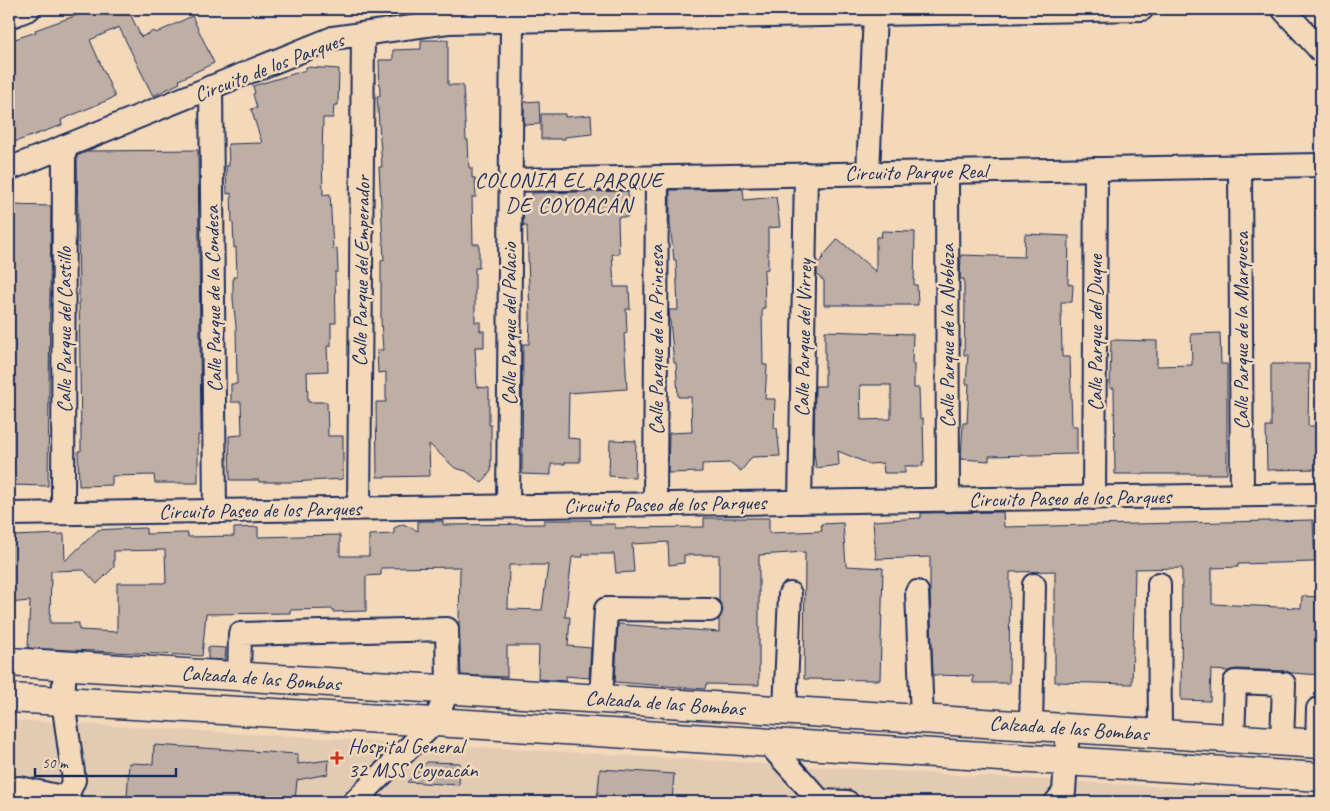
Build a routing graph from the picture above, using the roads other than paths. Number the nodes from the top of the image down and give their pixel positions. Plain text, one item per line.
1 (29, 9) edge
2 (1142, 9) edge
3 (1283, 9) edge
4 (875, 14) junction
5 (554, 15) edge
6 (9, 17) edge
7 (512, 21) junction
8 (363, 34) junction
9 (1321, 51) edge
10 (211, 87) junction
11 (64, 147) junction
12 (1321, 165) edge
13 (1240, 166) junction
14 (1096, 169) junction
15 (9, 170) edge
16 (946, 172) junction
17 (868, 173) junction
18 (806, 174) junction
19 (657, 177) junction
20 (510, 180) junction
21 (1321, 494) edge
22 (1242, 495) junction
23 (1094, 498) junction
24 (948, 500) junction
25 (800, 502) junction
26 (655, 504) junction
27 (508, 506) junction
28 (359, 508) junction
29 (215, 510) junction
30 (63, 513) junction
31 (9, 514) edge
32 (1159, 584) dead end
33 (1034, 585) dead end
34 (917, 592) dead end
35 (790, 594) dead end
36 (710, 610) dead end
37 (9, 662) edge
38 (65, 665) junction
39 (239, 676) junction
40 (448, 689) junction
41 (9, 698) edge
42 (601, 699) junction
43 (63, 701) junction
44 (1321, 709) edge
45 (785, 710) junction
46 (922, 719) junction
47 (434, 722) junction
48 (1031, 726) junction
49 (1068, 728) junction
50 (1160, 734) junction
51 (1233, 739) junction
52 (1282, 742) junction
53 (768, 743) junction
54 (1319, 744) edge
55 (1067, 762) junction
56 (1318, 780) edge
57 (9, 789) edge
58 (1065, 799) edge
59 (69, 800) edge
60 (354, 802) edge
61 (820, 802) edge
62 (847, 802) edge

1 - 6 street
2 - 4 street, Circuito de los Parques
3 - 9 street
4 - 5 street, Circuito de los Parques
4 - 17 street
5 - 7 street, Circuito de los Parques
7 - 8 street, Circuito de los Parques
7 - 20 street, Calle Parque del Palacio
8 - 10 street, Circuito de los Parques
8 - 28 street, Calle Parque del Emperador
10 - 11 street, Circuito de los Parques
10 - 29 street, Calle Parque de la Condesa
11 - 15 street, Circuito de los Parques
11 - 30 street, Calle Parque del Castillo
12 - 13 street, Circuito Parque Real
13 - 14 street, Circuito Parque Real
13 - 22 street, Calle Parque de la Marquesa
14 - 16 street, Circuito Parque Real
14 - 23 street, Calle Parque del Duque
16 - 17 street, Circuito Parque Real
16 - 24 street, Calle Parque de la Nobleza
17 - 18 street, Circuito Parque Real
18 - 19 street, Circuito Parque Real
18 - 25 street, Calle Parque del Virrey
19 - 20 street, Circuito Parque Real
19 - 26 street, Calle Parque de la Princesa
20 - 27 street, Calle Parque del Palacio
21 - 22 street, Circuito Paseo de los Parques
22 - 23 street, Circuito Paseo de los Parques
23 - 24 street, Circuito Paseo de los Parques
24 - 25 street, Circuito Paseo de los Parques
25 - 26 street, Circuito Paseo de los Parques
26 - 27 street, Circuito Paseo de los Parques
27 - 28 street, Circuito Paseo de los Parques
28 - 29 street, Circuito Paseo de los Parques
29 - 30 street, Circuito Paseo de los Parques
30 - 31 street, Circuito Paseo de los Parques
32 - 50 street
33 - 48 street
34 - 46 street
35 - 45 street
36 - 42 street
37 - 38 main road, Calzada de las Bombas
38 - 39 main road, Calzada de las Bombas
38 - 43 street
39 - 40 main road, Calzada de las Bombas
39 - 40 street
40 - 42 main road, Calzada de las Bombas
40 - 47 street
41 - 43 main road, Calzada de las Bombas
42 - 45 main road, Calzada de las Bombas
43 - 47 main road, Calzada de las Bombas
43 - 59 street
44 - 54 street
45 - 46 main road, Calzada de las Bombas
46 - 48 main road, Calzada de las Bombas
47 - 53 main road, Calzada de las Bombas
47 - 60 street
48 - 49 main road, Calzada de las Bombas
49 - 50 main road, Calzada de las Bombas
49 - 55 street
50 - 51 main road, Calzada de las Bombas
51 - 52 main road, Calzada de las Bombas
51 - 52 street
52 - 54 main road, Calzada de las Bombas
53 - 55 main road, Calzada de las Bombas
53 - 61 street
55 - 56 main road, Calzada de las Bombas
55 - 58 street
57 - 59 street
61 - 62 street

